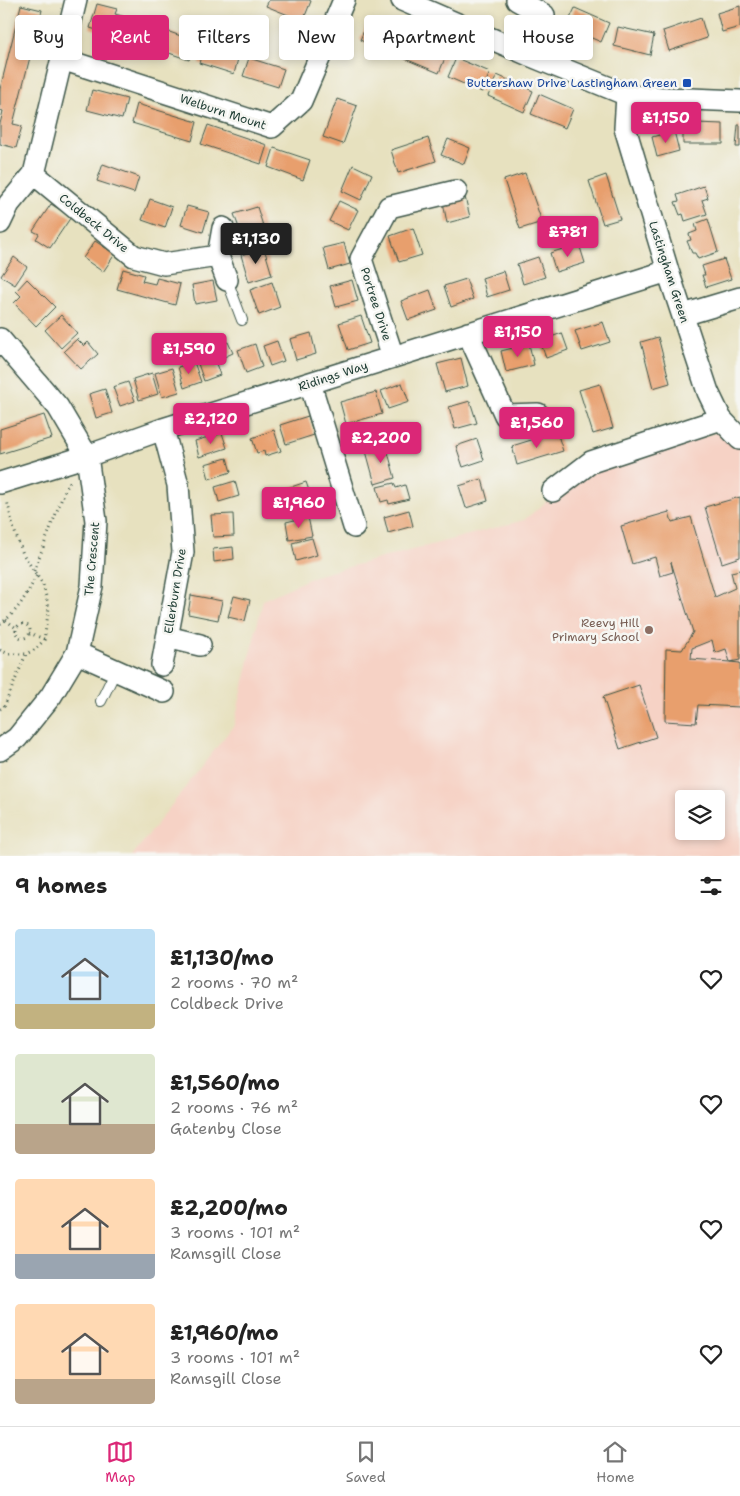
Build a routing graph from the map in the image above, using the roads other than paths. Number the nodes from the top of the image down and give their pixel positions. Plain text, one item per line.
1 (76, 0) edge
2 (344, 0) edge
3 (517, 0) edge
4 (407, 1) edge
5 (72, 15) edge
6 (544, 15) edge
7 (504, 44) edge
8 (62, 60) edge
9 (65, 60) edge
10 (541, 60) edge
11 (627, 95) junction
12 (740, 101) edge
13 (34, 174) junction
14 (456, 191) dead end
15 (4, 201) edge
16 (0, 223) edge
17 (223, 228) dead end
18 (218, 256) junction
19 (668, 271) junction
20 (227, 280) joint
21 (740, 298) edge
22 (683, 315) junction
23 (242, 320) dead end
24 (468, 333) junction
25 (0, 339) edge
26 (393, 356) junction
27 (310, 383) junction
28 (538, 414) dead end
29 (721, 419) junction
30 (163, 429) junction
31 (740, 439) edge
32 (87, 456) junction
33 (2, 483) edge
34 (553, 491) dead end
35 (354, 527) dead end
36 (167, 636) junction
37 (200, 645) dead end
38 (77, 653) junction
39 (162, 665) dead end
40 (116, 670) junction
41 (164, 692) dead end
42 (101, 701) dead end
43 (0, 750) edge

1 - 5 street
2 - 9 street, Welburn Mount
3 - 6 street
4 - 7 street
8 - 13 street
10 - 11 street
11 - 12 street
11 - 19 street, Lastingham Green
13 - 15 street
13 - 18 street, Coldbeck Drive
14 - 26 street, Portree Drive
15 - 16 street
17 - 18 street
18 - 20 street
19 - 22 street, Lastingham Green
19 - 24 street, Ridings Way
20 - 23 lane
21 - 22 street
22 - 29 street, Lastingham Green
24 - 26 street, Ridings Way
24 - 28 street
25 - 32 street, The Crescent
26 - 27 street, Ridings Way
27 - 30 street, Ridings Way
27 - 35 street
29 - 31 street, Lastingham Green
29 - 34 street
30 - 32 street, Ridings Way
30 - 36 street, Ellerburn Drive
32 - 33 street, Ridings Way
32 - 38 street, The Crescent
36 - 37 street
36 - 39 street, Ellerburn Drive
38 - 40 street
38 - 43 street, The Crescent
40 - 41 street
40 - 42 lane

